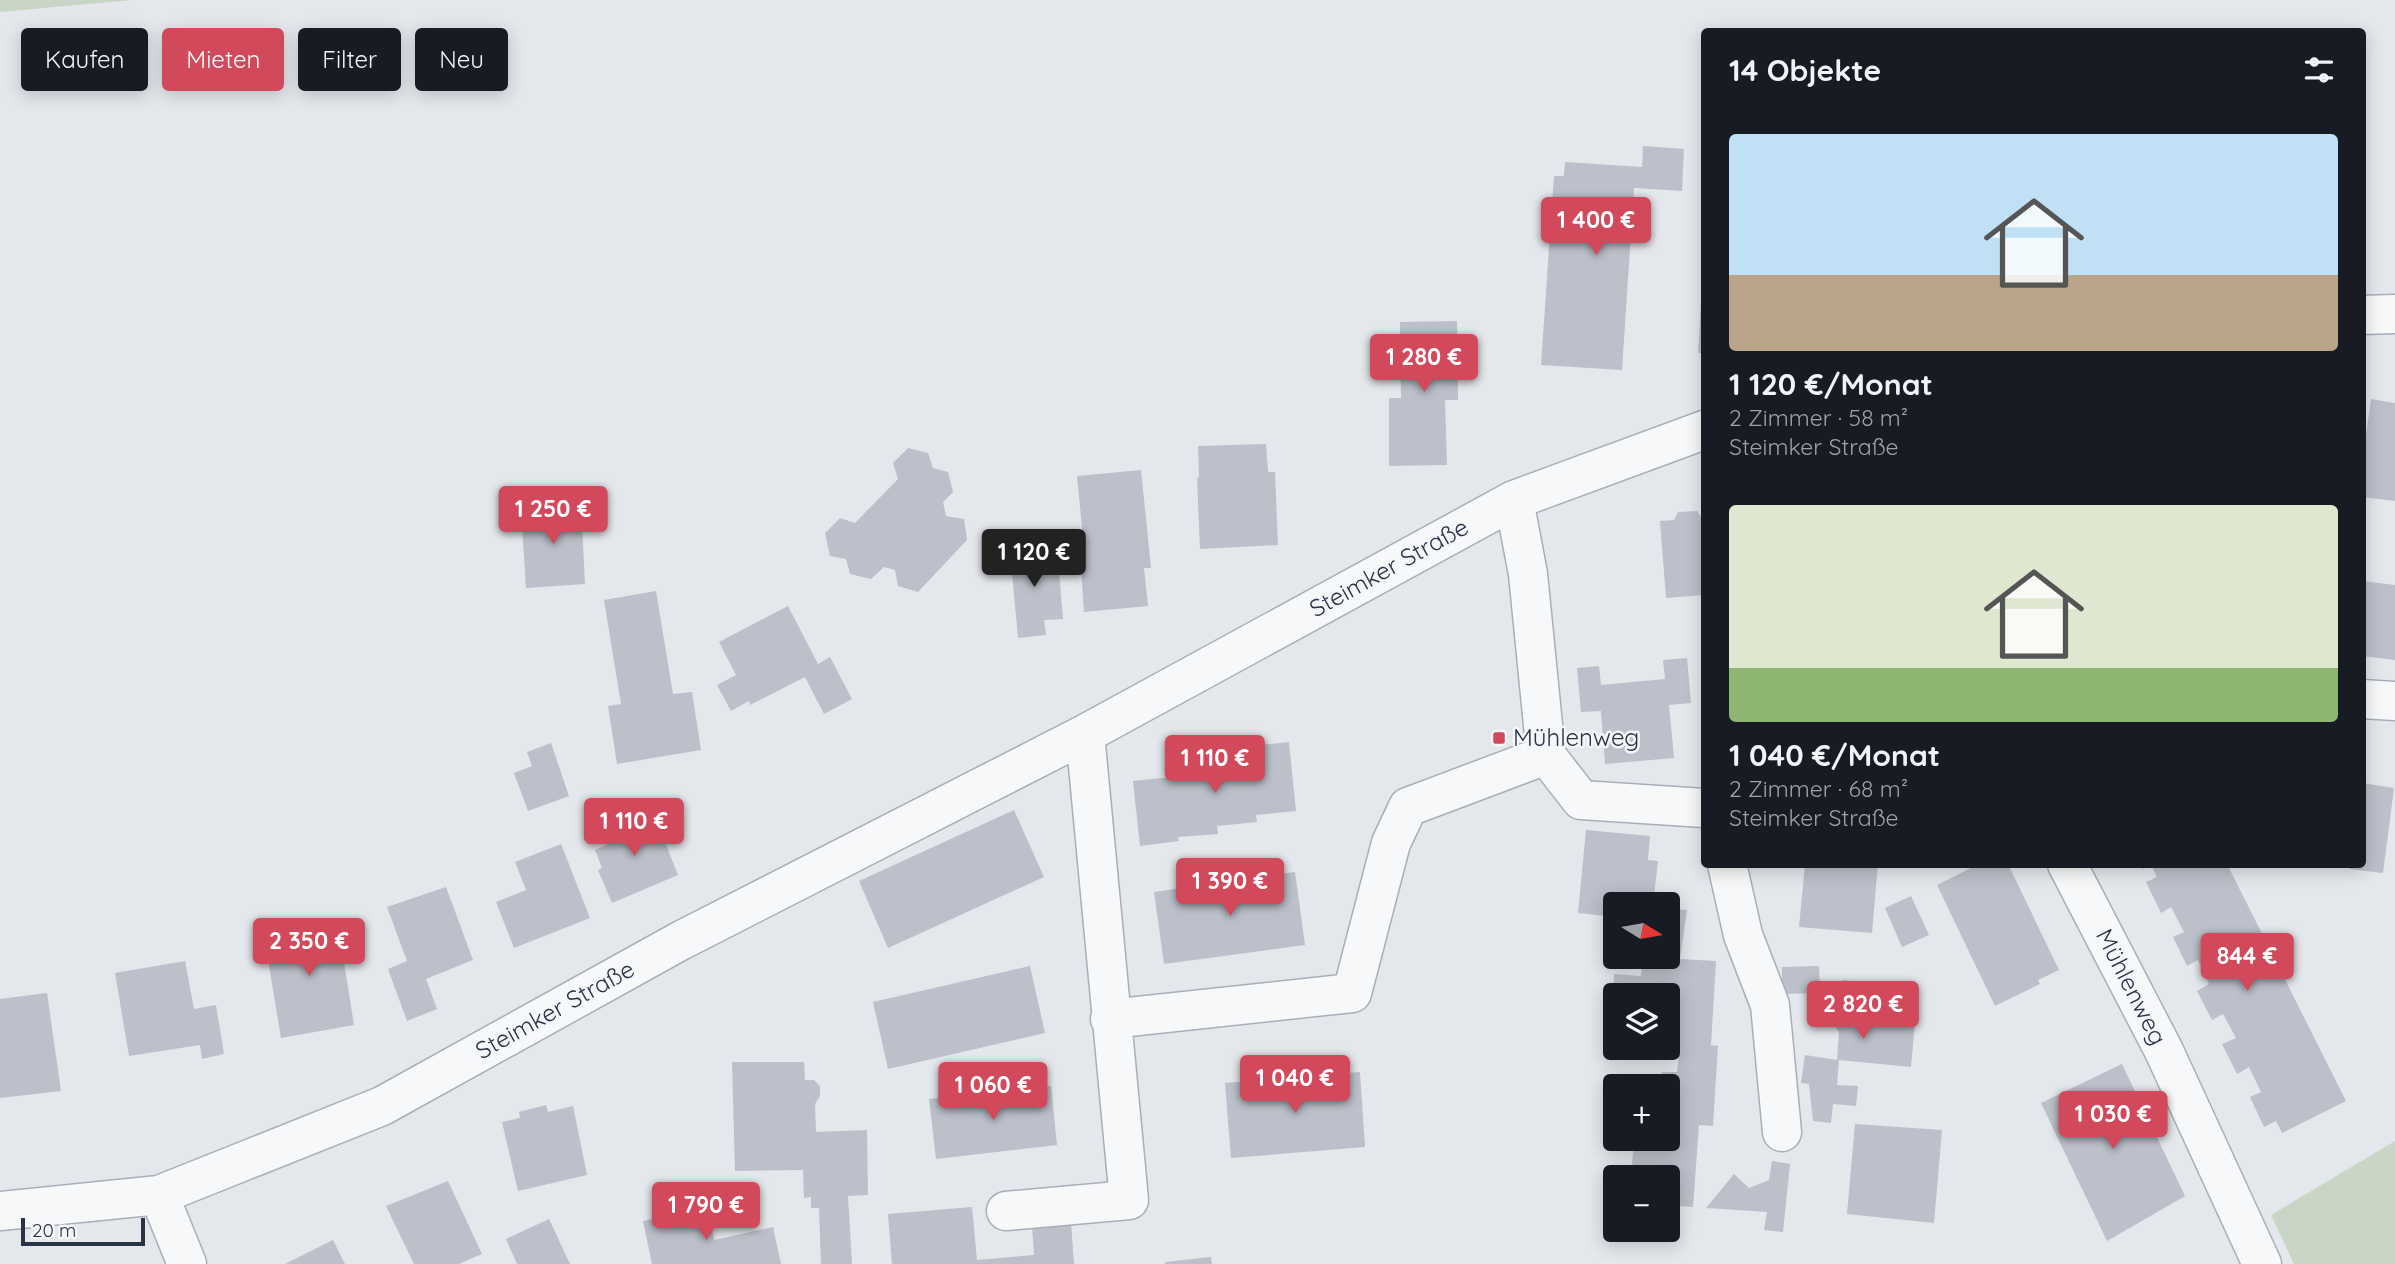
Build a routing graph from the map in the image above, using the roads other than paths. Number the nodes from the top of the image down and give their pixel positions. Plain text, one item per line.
1 (2395, 314) edge
2 (2366, 315) edge
3 (1701, 431) edge
4 (1514, 500) junction
5 (2366, 699) edge
6 (2395, 701) edge
7 (1085, 734) junction
8 (1546, 755) junction
9 (1701, 810) edge
10 (1728, 868) edge
11 (2069, 868) edge
12 (1110, 1019) junction
13 (1782, 1132) dead end
14 (159, 1195) junction
15 (0, 1211) edge
16 (1006, 1211) dead end
17 (187, 1264) edge
18 (2262, 1264) edge

1 - 2 street
3 - 4 street, Steimker Straße
4 - 7 street, Steimker Straße
4 - 8 street
5 - 6 street
7 - 12 street
7 - 14 street, Steimker Straße
8 - 9 street
8 - 12 street
10 - 13 street
11 - 18 street, Mühlenweg
12 - 16 street
14 - 15 street, Steimker Straße
14 - 17 street

